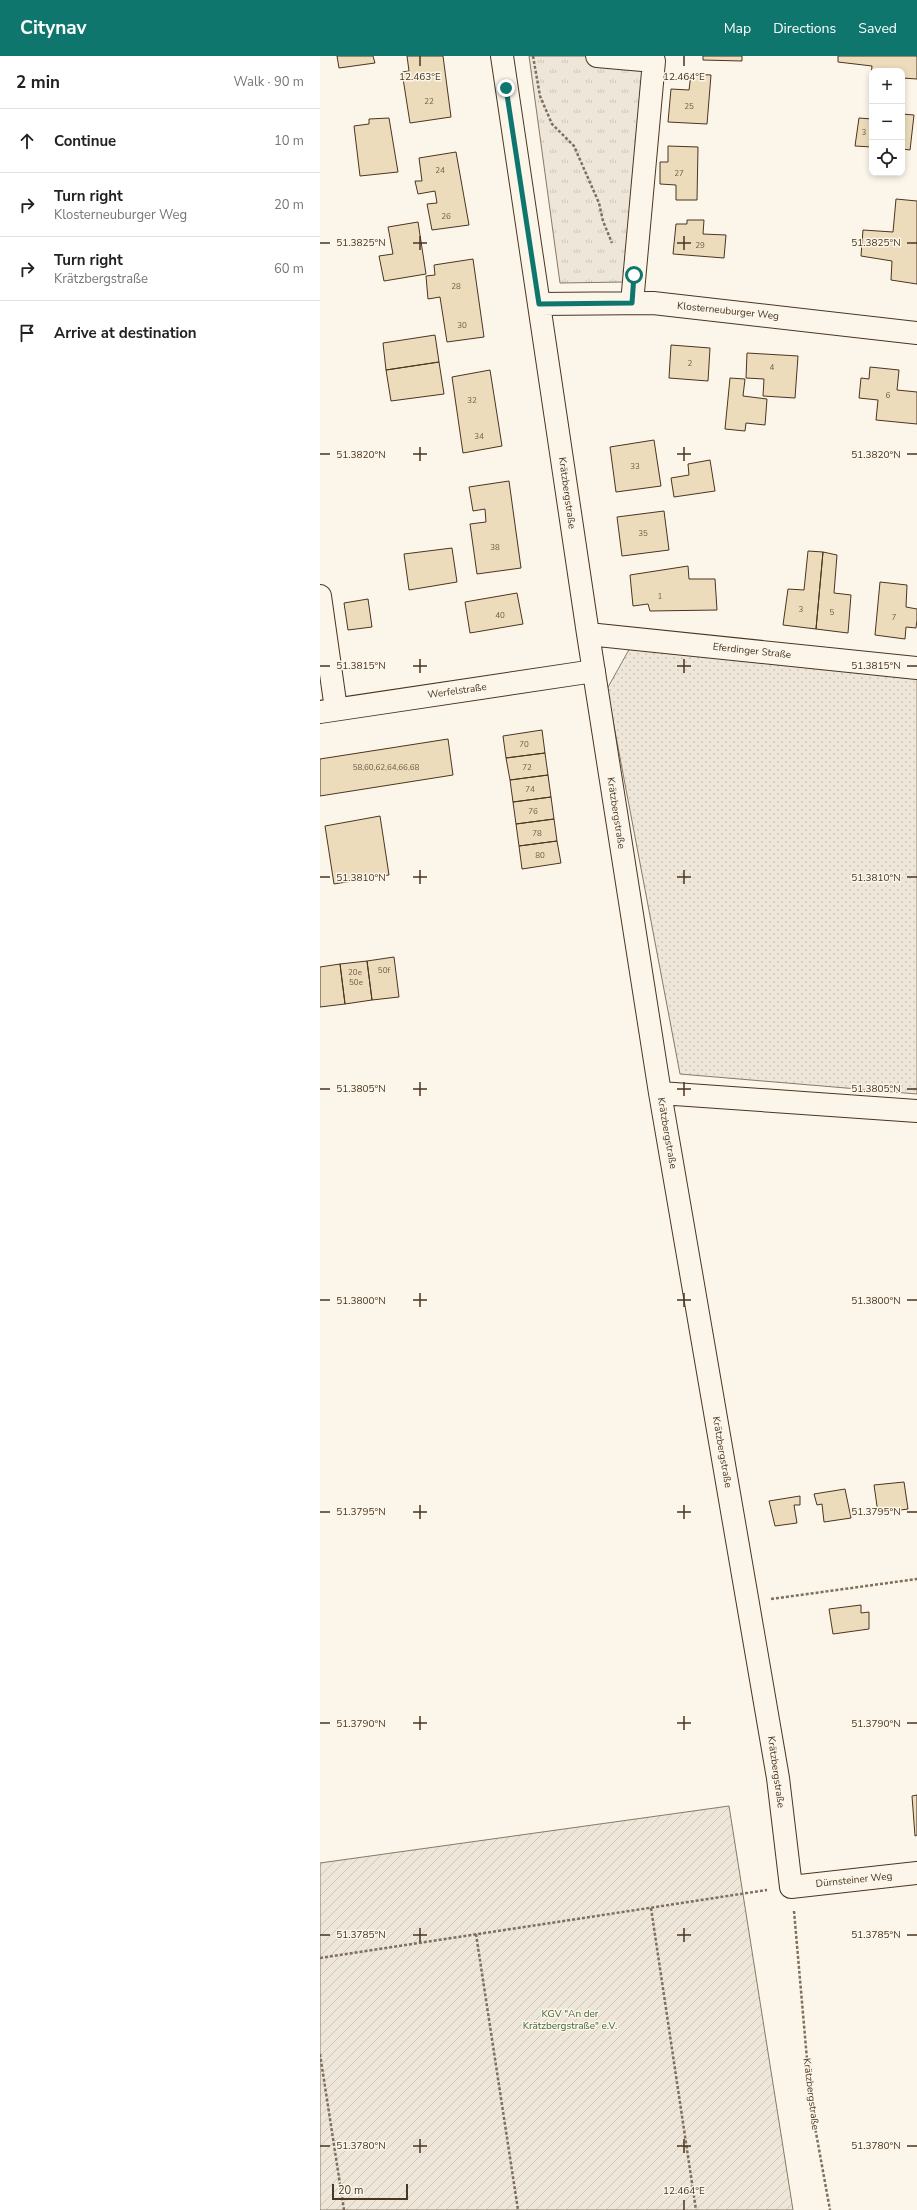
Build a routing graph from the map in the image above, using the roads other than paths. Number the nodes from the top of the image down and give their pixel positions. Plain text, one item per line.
1 (502, 56) edge
2 (597, 56) edge
3 (632, 303) junction
4 (539, 304) junction
5 (917, 333) edge
6 (320, 596) edge
7 (588, 634) junction
8 (917, 668) edge
9 (594, 671) junction
10 (328, 710) edge
11 (660, 1093) junction
12 (917, 1111) edge
13 (917, 1872) edge
14 (791, 1887) joint

1 - 4 street, Krätzbergstraße
2 - 3 street
3 - 4 street, Klosterneuburger Weg
3 - 5 street, Klosterneuburger Weg
4 - 7 street, Krätzbergstraße
6 - 10 street
7 - 8 street, Eferdinger Straße
7 - 9 street, Krätzbergstraße
9 - 10 street, Werfelstraße
9 - 11 street, Krätzbergstraße
11 - 12 street
11 - 14 street, Krätzbergstraße
13 - 14 street, Dürnsteiner Weg

